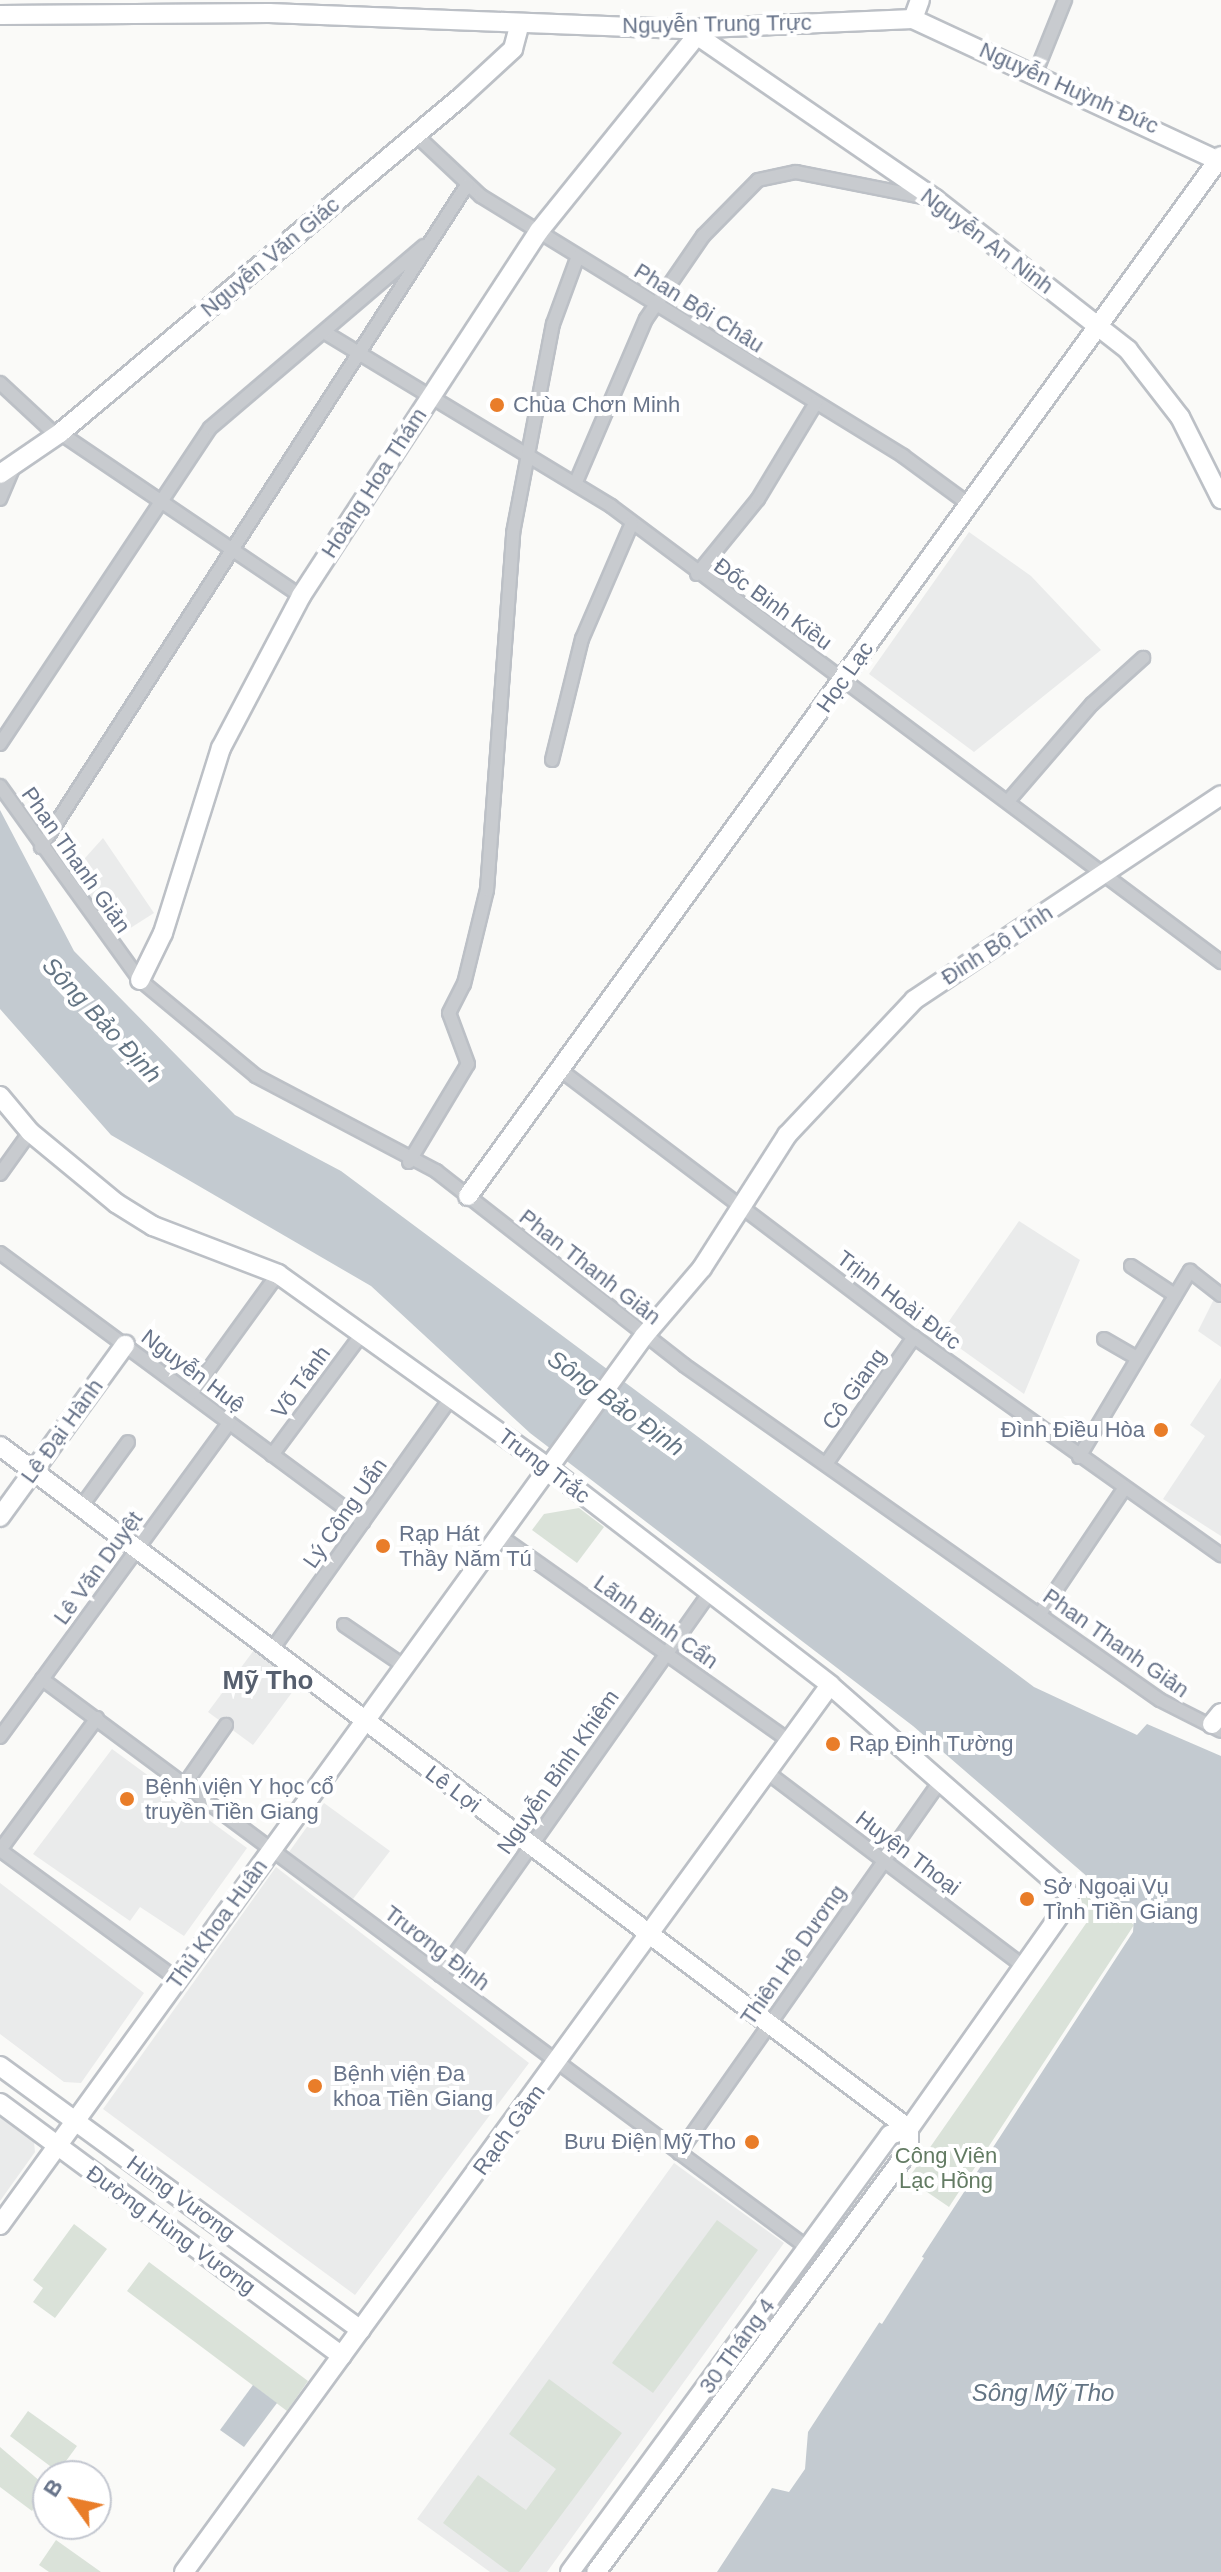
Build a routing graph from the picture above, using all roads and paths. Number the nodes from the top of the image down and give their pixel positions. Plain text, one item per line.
1 (243, 0) edge
2 (920, 0) edge
3 (1065, 0) edge
4 (258, 13) junction
5 (0, 15) edge
6 (913, 19) junction
7 (520, 23) junction
8 (701, 32) junction
9 (1036, 72) junction
10 (416, 135) junction
11 (1220, 159) edge
12 (467, 185) junction
13 (935, 199) junction
14 (539, 231) junction
15 (434, 237) junction
16 (578, 256) junction
17 (655, 305) junction
18 (1100, 327) junction
19 (324, 332) junction
20 (359, 354) junction
21 (0, 383) edge
22 (431, 397) junction
23 (816, 403) junction
24 (58, 433) junction
25 (526, 450) junction
26 (7, 469) edge
27 (576, 482) junction
28 (0, 499) edge
29 (1221, 499) edge
30 (156, 503) junction
31 (970, 505) junction
32 (632, 523) junction
33 (231, 552) junction
34 (697, 574) junction
35 (301, 596) junction
36 (1143, 658) dead end
37 (843, 678) junction
38 (0, 744) edge
39 (552, 760) dead end
40 (0, 786) edge
41 (1221, 795) edge
42 (1009, 800) junction
43 (41, 847) junction
44 (1106, 873) junction
45 (1221, 962) edge
46 (140, 980) junction
47 (559, 1069) junction
48 (0, 1096) edge
49 (30, 1132) junction
50 (409, 1162) junction
51 (0, 1174) edge
52 (468, 1196) junction
53 (741, 1207) junction
54 (0, 1253) edge
55 (1131, 1266) dead end
56 (278, 1274) junction
57 (1175, 1295) junction
58 (1221, 1295) edge
59 (362, 1334) junction
60 (644, 1336) junction
61 (914, 1337) junction
62 (1104, 1339) dead end
63 (125, 1345) junction
64 (1137, 1358) junction
65 (191, 1394) junction
66 (451, 1398) junction
67 (229, 1423) junction
68 (128, 1442) dead end
69 (0, 1446) edge
70 (272, 1455) junction
71 (1079, 1457) junction
72 (826, 1464) junction
73 (553, 1465) junction
74 (34, 1472) junction
75 (1124, 1489) junction
76 (81, 1507) junction
77 (0, 1517) edge
78 (363, 1522) junction
79 (500, 1536) junction
80 (137, 1549) junction
81 (1221, 1555) edge
82 (710, 1592) junction
83 (1040, 1614) junction
84 (344, 1625) dead end
85 (271, 1651) junction
86 (667, 1654) junction
87 (404, 1666) junction
88 (42, 1679) junction
89 (830, 1685) junction
90 (97, 1718) junction
91 (364, 1721) junction
92 (1218, 1723) edge
93 (226, 1725) dead end
94 (0, 1737) edge
95 (790, 1741) junction
96 (768, 1773) junction
97 (941, 1780) junction
98 (185, 1784) junction
99 (530, 1847) junction
100 (272, 1849) junction
101 (0, 1850) edge
102 (885, 1859) junction
103 (1060, 1883) joint
104 (650, 1937) junction
105 (1023, 1966) junction
106 (440, 1975) junction
107 (177, 1979) junction
108 (767, 2026) junction
109 (558, 2063) junction
110 (0, 2066) edge
111 (0, 2103) edge
112 (76, 2121) junction
113 (909, 2129) junction
114 (57, 2146) junction
115 (679, 2153) junction
116 (176, 2195) junction
117 (2, 2217) edge
118 (158, 2221) junction
119 (808, 2248) junction
120 (826, 2261) junction
121 (361, 2330) junction
122 (342, 2356) junction
123 (665, 2445) junction
124 (681, 2457) junction
125 (184, 2572) edge
126 (570, 2572) edge
127 (596, 2572) edge

1 - 4 street
2 - 6 main road
3 - 9 street
4 - 5 main road, Nguyễn Trung Trực
4 - 7 main road, Nguyễn Trung Trực
6 - 8 main road, Nguyễn Trung Trực
6 - 9 main road, Nguyễn Huỳnh Đức
7 - 8 main road, Nguyễn Trung Trực
7 - 10 main road, Nguyễn Văn Giác
8 - 13 main road, Nguyễn An Ninh
8 - 14 main road, Hoàng Hoa Thám
9 - 11 main road, Nguyễn Huỳnh Đức
10 - 12 street, Phan Bội Châu
10 - 24 main road, Nguyễn Văn Giác
11 - 18 main road, Học Lạc
12 - 14 street, Phan Bội Châu
12 - 15 street
13 - 17 street
13 - 18 main road, Nguyễn An Ninh
14 - 16 street, Phan Bội Châu
14 - 22 main road, Hoàng Hoa Thám
15 - 19 street
15 - 20 street
16 - 17 street, Phan Bội Châu
16 - 25 street
17 - 23 street, Phan Bội Châu
17 - 27 street
18 - 29 main road, Nguyễn An Ninh
18 - 31 main road, Học Lạc
19 - 20 street, Đốc Binh Kiều
19 - 30 street
20 - 22 street, Đốc Binh Kiều
20 - 33 street
21 - 24 street
22 - 25 street, Đốc Binh Kiều
22 - 35 main road, Hoàng Hoa Thám
23 - 31 street, Phan Bội Châu
23 - 34 street
24 - 26 main road, Nguyễn Văn Giác
24 - 30 street
25 - 27 street, Đốc Binh Kiều
25 - 50 street
26 - 28 street
27 - 32 street, Đốc Binh Kiều
30 - 33 street
30 - 38 street
31 - 37 main road, Học Lạc
32 - 34 street, Đốc Binh Kiều
32 - 39 street
33 - 35 street
33 - 43 street
34 - 37 street, Đốc Binh Kiều
35 - 46 main road, Hoàng Hoa Thám
36 - 42 street
37 - 42 street, Đốc Binh Kiều
37 - 47 main road, Học Lạc
40 - 43 street, Phan Thanh Giản
41 - 44 main road, Đinh Bộ Lĩnh
42 - 44 street, Đốc Binh Kiều
43 - 46 street, Phan Thanh Giản
44 - 45 street, Đốc Binh Kiều
44 - 53 main road, Đinh Bộ Lĩnh
46 - 50 street, Phan Thanh Giản
47 - 52 main road, Học Lạc
47 - 53 street, Trịnh Hoài Đức
48 - 49 main road, Trưng Trắc
49 - 51 street
49 - 56 main road, Trưng Trắc
50 - 52 street, Phan Thanh Giản
52 - 60 street, Phan Thanh Giản
53 - 60 main road, Đinh Bộ Lĩnh
53 - 61 street, Trịnh Hoài Đức
54 - 63 street, Nguyễn Huệ
55 - 57 street
56 - 59 main road, Trưng Trắc
56 - 65 street
57 - 58 street
57 - 64 street
59 - 66 main road, Trưng Trắc
59 - 70 street, Võ Tánh
60 - 72 street, Phan Thanh Giản
60 - 73 main road, Đinh Bộ Lĩnh
61 - 71 street, Trịnh Hoài Đức
61 - 72 street, Cô Giang
62 - 64 street
63 - 65 street, Nguyễn Huệ
63 - 74 main road, Lê Đại Hành
64 - 71 street
65 - 67 street, Nguyễn Huệ
66 - 73 main road, Trưng Trắc
66 - 78 street, Lý Công Uẩn
67 - 70 street, Nguyễn Huệ
67 - 80 street, Lê Văn Duyệt
68 - 76 street
69 - 74 main road, Lê Lợi
70 - 78 street, Nguyễn Huệ
71 - 75 street, Trịnh Hoài Đức
72 - 83 street, Phan Thanh Giản
73 - 79 main road, Thủ Khoa Huân
73 - 82 main road, Trưng Trắc
74 - 76 main road, Lê Lợi
74 - 77 main road, Lê Đại Hành
75 - 81 street, Trịnh Hoài Đức
75 - 83 street
76 - 80 main road, Lê Lợi
78 - 85 street, Lý Công Uẩn
79 - 86 street, Lãnh Binh Cẩn
79 - 87 main road, Thủ Khoa Huân
80 - 85 main road, Lê Lợi
80 - 88 street, Lê Văn Duyệt
82 - 86 street, Nguyễn Bỉnh Khiêm
82 - 89 main road, Trưng Trắc
83 - 92 street, Phan Thanh Giản
84 - 87 street
85 - 91 main road, Lê Lợi
86 - 95 street, Lãnh Binh Cẩn
86 - 99 street, Nguyễn Bỉnh Khiêm
87 - 91 main road, Thủ Khoa Huân
88 - 90 street, Trương Định
88 - 94 street, Lê Văn Duyệt
89 - 95 main road, Rạch Gầm
89 - 97 main road, Trưng Trắc
90 - 98 street, Trương Định
90 - 101 street
91 - 99 main road, Lê Lợi
91 - 100 main road, Thủ Khoa Huân
93 - 98 street
95 - 96 main road, Rạch Gầm
96 - 102 street, Huyện Thoại
96 - 104 main road, Rạch Gầm
97 - 102 street, Thiên Hộ Dương
97 - 103 main road, Trưng Trắc
98 - 100 street, Trương Định
99 - 104 main road, Lê Lợi
99 - 106 street, Nguyễn Bỉnh Khiêm
100 - 106 street, Trương Định
100 - 107 main road, Thủ Khoa Huân
101 - 107 street
102 - 105 street, Huyện Thoại
102 - 108 street, Thiên Hộ Dương
103 - 105 main road, 30 Tháng 4
104 - 108 main road, Lê Lợi
104 - 109 main road, Rạch Gầm
105 - 113 main road, 30 Tháng 4
106 - 109 street, Trương Định
107 - 112 main road, Thủ Khoa Huân
108 - 113 main road, Lê Lợi
108 - 115 street, Thiên Hộ Dương
109 - 115 street, Trương Định
109 - 121 main road, Rạch Gầm
110 - 112 main road, Hùng Vương
111 - 114 main road, Đường Hùng Vương
112 - 114 main road, Thủ Khoa Huân
112 - 116 main road, Hùng Vương
113 - 119 main road, 30 Tháng 4
113 - 120 main road, 30 Tháng 4
114 - 117 main road, Thủ Khoa Huân
114 - 118 main road, Đường Hùng Vương
115 - 119 street, Trương Định
116 - 118 main road
116 - 121 main road, Hùng Vương
118 - 122 main road, Đường Hùng Vương
119 - 120 main road
119 - 123 main road, 30 Tháng 4
120 - 124 main road, 30 Tháng 4
121 - 122 main road, Rạch Gầm
122 - 125 main road, Rạch Gầm
123 - 124 main road
123 - 126 main road, 30 Tháng 4
124 - 127 main road, 30 Tháng 4

